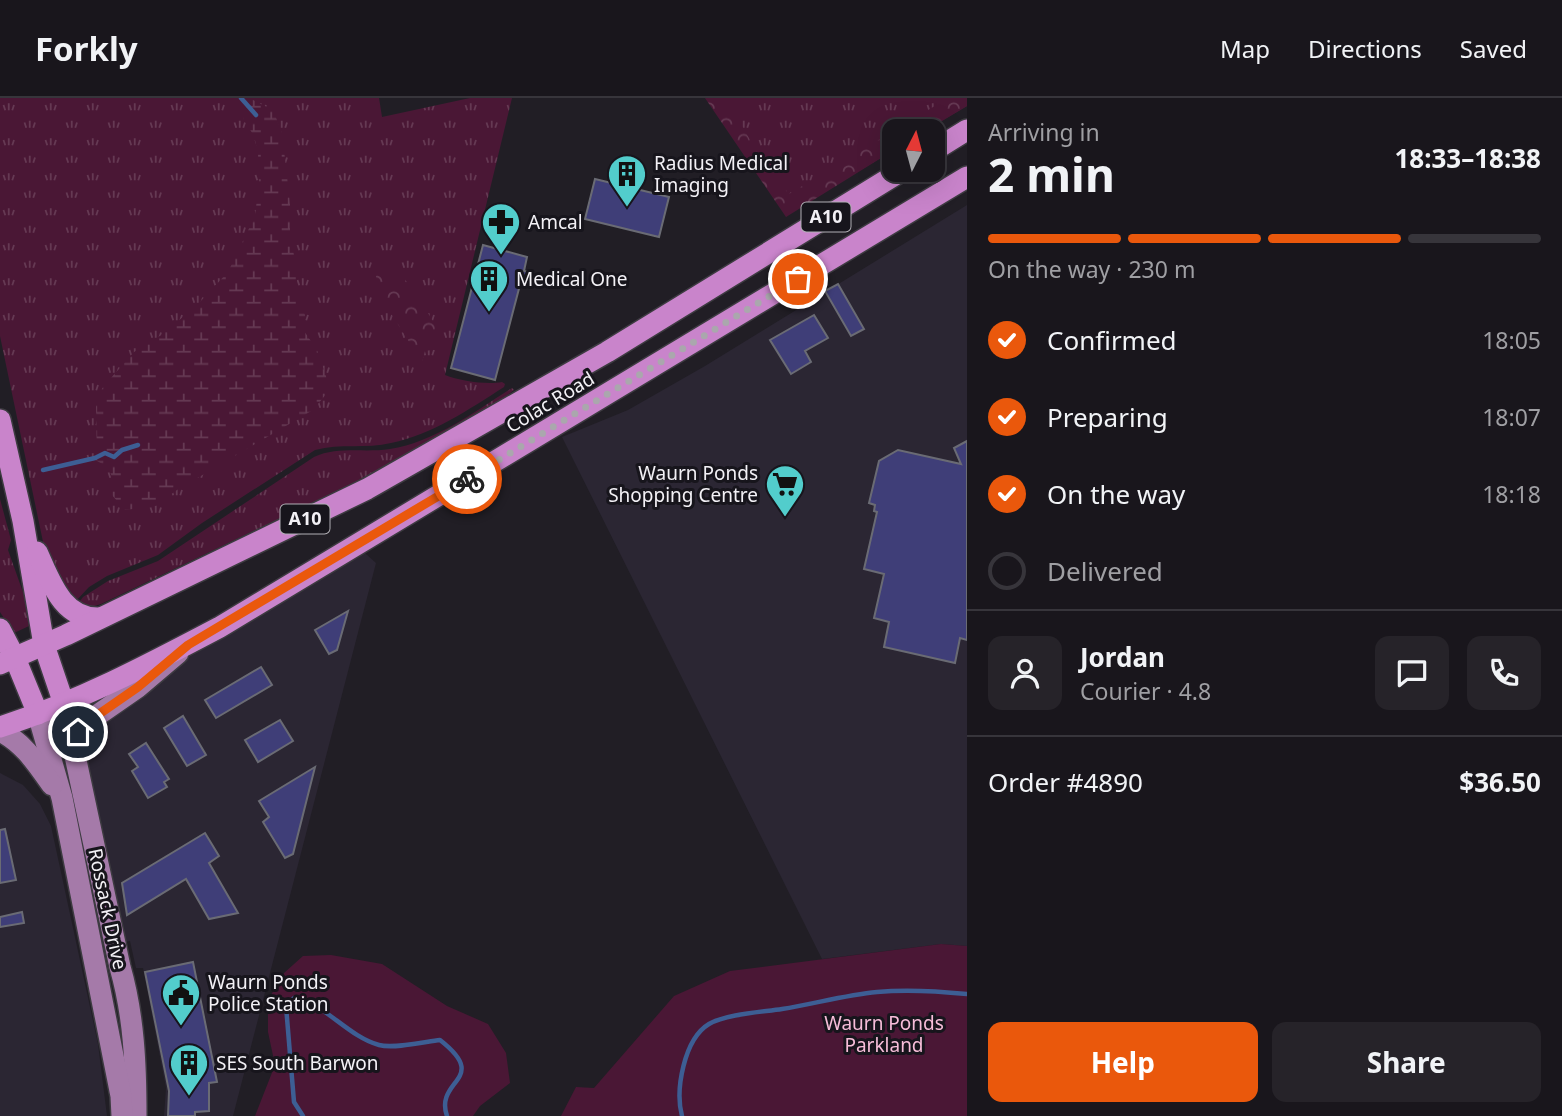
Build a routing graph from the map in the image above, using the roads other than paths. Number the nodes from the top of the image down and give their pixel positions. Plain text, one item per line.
1 (967, 130) edge
2 (945, 144) edge
3 (967, 177) edge
4 (883, 182) edge
5 (646, 328) junction
6 (663, 361) junction
7 (0, 421) edge
8 (23, 521) junction
9 (100, 618) junction
10 (0, 629) edge
11 (44, 645) junction
12 (188, 645) junction
13 (7, 661) edge
14 (64, 704) junction
15 (38, 715) junction
16 (0, 729) edge
17 (73, 739) junction
18 (62, 798) junction
19 (116, 950) junction
20 (93, 955) junction
21 (122, 1116) edge
22 (136, 1116) edge

1 - 2 highway
3 - 6 highway, Colac Road / A10
4 - 5 highway, Colac Road / A10
5 - 6 highway
5 - 9 highway, Colac Road / A10
6 - 12 highway, Colac Road / A10
7 - 8 highway
8 - 9 highway
8 - 11 highway
9 - 11 highway, Colac Road / A10
10 - 13 highway
11 - 13 highway, Colac Road / A10
11 - 14 highway
12 - 14 highway, Colac Road / A10
12 - 17 main road
13 - 15 highway
14 - 15 highway, Colac Road / A10
14 - 17 main road, Rossack Drive
15 - 16 highway, Colac Road / A10
15 - 18 main road, Rossack Drive
16 - 18 main road
17 - 19 main road, Rossack Drive
18 - 20 main road, Rossack Drive
19 - 20 main road
19 - 22 main road, Rossack Drive
20 - 21 main road, Rossack Drive

